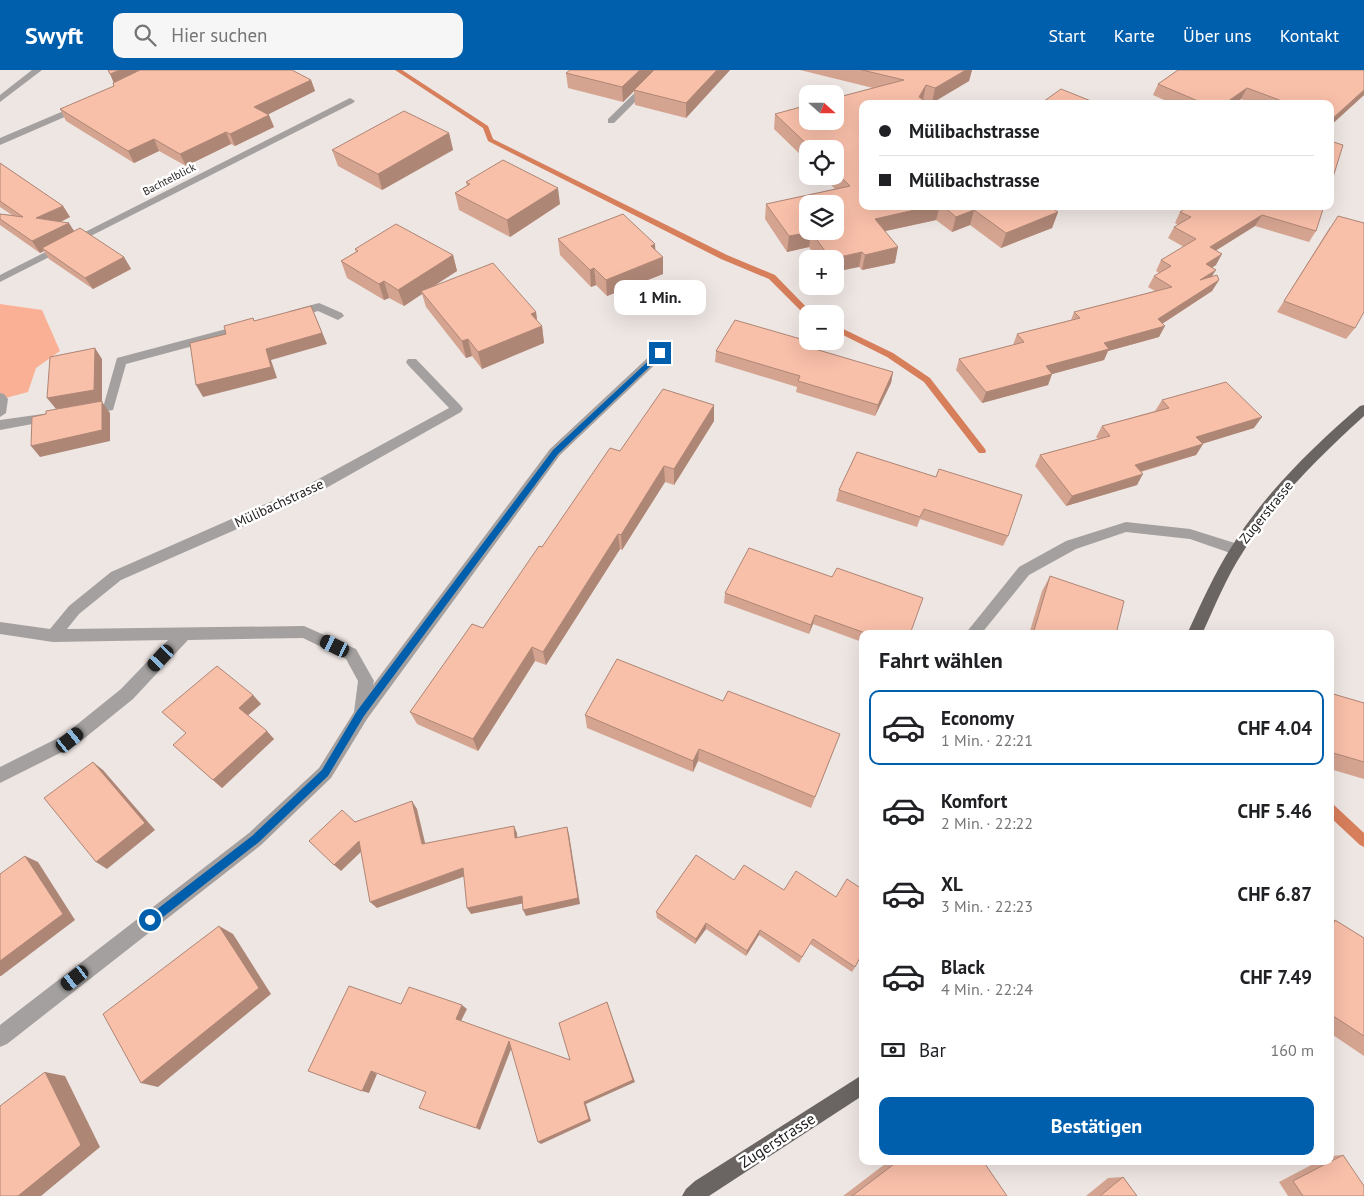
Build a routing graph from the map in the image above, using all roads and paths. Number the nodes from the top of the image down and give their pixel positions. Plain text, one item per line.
1 (38, 70) edge
2 (663, 70) edge
3 (0, 100) edge
4 (350, 101) dead end
5 (91, 102) edge
6 (610, 121) dead end
7 (0, 142) edge
8 (0, 279) edge
9 (338, 316) dead end
10 (282, 318) edge
11 (253, 325) edge
12 (660, 353) dead end
13 (412, 362) dead end
14 (0, 397) edge
15 (1364, 409) edge
16 (0, 413) edge
17 (0, 425) edge
18 (1236, 549) junction
19 (0, 628) edge
20 (975, 630) edge
21 (1196, 630) edge
22 (184, 634) junction
23 (54, 636) junction
24 (360, 714) junction
25 (0, 775) edge
26 (0, 1037) edge
27 (859, 1087) edge
28 (693, 1196) edge

1 - 3 street
2 - 6 street
4 - 8 street, Bachtelblick
5 - 7 street
9 - 10 street
11 - 17 street
12 - 24 street
13 - 23 street, Mülibachstrasse
14 - 16 street
15 - 18 main road, Zugerstrasse
18 - 20 street
18 - 21 main road, Zugerstrasse
19 - 23 street
22 - 23 street
22 - 24 street
22 - 25 street
24 - 26 street
27 - 28 main road, Zugerstrasse

